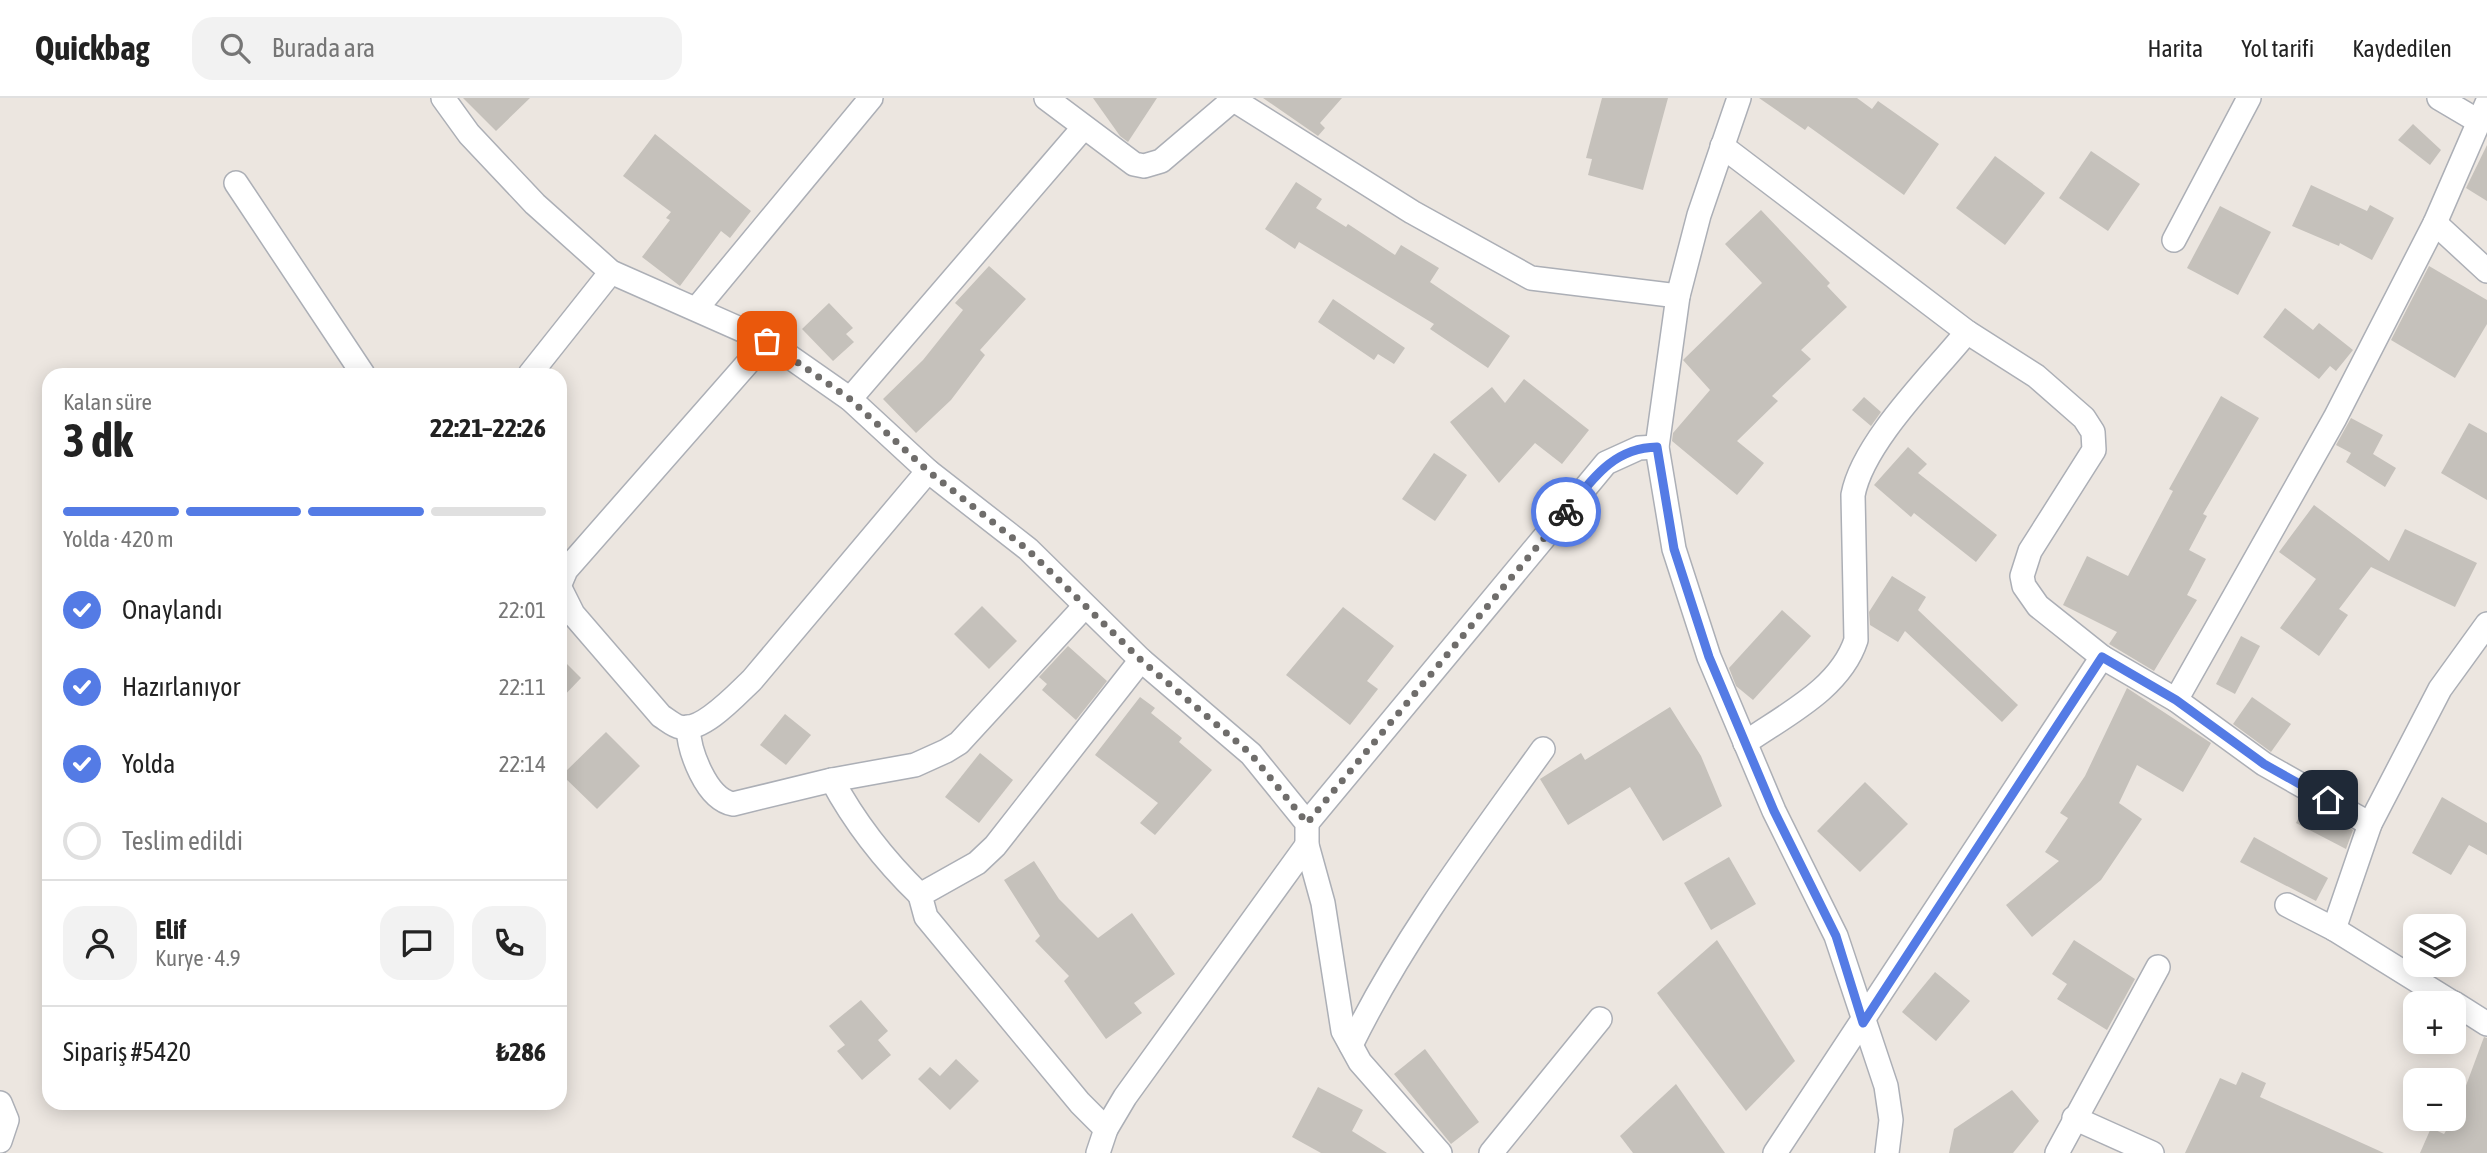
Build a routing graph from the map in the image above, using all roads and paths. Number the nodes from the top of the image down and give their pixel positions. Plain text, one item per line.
1 (443, 98) edge
2 (871, 98) edge
3 (1046, 98) edge
4 (1739, 98) edge
5 (2249, 98) edge
6 (2439, 98) edge
7 (1235, 99) edge
8 (2483, 112) edge
9 (1084, 127) junction
10 (1722, 146) junction
11 (236, 183) dead end
12 (2435, 222) junction
13 (2174, 240) dead end
14 (2487, 271) edge
15 (611, 272) junction
16 (1678, 296) junction
17 (697, 308) junction
18 (1967, 332) junction
19 (767, 341) junction
20 (359, 368) edge
21 (535, 368) edge
22 (850, 399) junction
23 (1657, 447) junction
24 (928, 471) junction
25 (567, 569) edge
26 (567, 601) edge
27 (1085, 606) junction
28 (2487, 624) edge
29 (2102, 657) junction
30 (1141, 660) junction
31 (2176, 700) junction
32 (688, 727) junction
33 (1745, 743) junction
34 (1543, 750) dead end
35 (832, 780) junction
36 (2370, 824) junction
37 (1307, 834) junction
38 (920, 895) junction
39 (2287, 905) dead end
40 (2334, 929) junction
41 (2158, 967) dead end
42 (2434, 991) edge
43 (2466, 1011) edge
44 (1600, 1019) dead end
45 (1863, 1023) junction
46 (2487, 1024) edge
47 (1351, 1045) junction
48 (0, 1104) edge
49 (2074, 1118) junction
50 (1106, 1129) junction
51 (0, 1141) edge
52 (1098, 1153) edge
53 (1440, 1153) edge
54 (1491, 1153) edge
55 (1775, 1153) edge
56 (1887, 1153) edge
57 (2057, 1153) edge
58 (2152, 1153) edge

1 - 15 street
2 - 17 street
3 - 9 street
4 - 10 street
5 - 13 street
6 - 8 street
7 - 9 street
7 - 16 street
8 - 12 street
9 - 22 street
10 - 16 street
10 - 18 street
11 - 20 street
12 - 14 street
12 - 31 street
15 - 17 street
15 - 21 street
16 - 23 street
17 - 19 street
18 - 29 street
18 - 33 street
19 - 22 street
19 - 25 street
22 - 24 street
23 - 33 street
23 - 37 street
24 - 27 street
24 - 32 street
26 - 32 street
27 - 30 street
27 - 35 street
28 - 36 street
29 - 31 street
29 - 45 street
30 - 37 street
30 - 38 street
31 - 36 street
32 - 35 street
33 - 45 street
34 - 47 street
35 - 38 street
36 - 40 street
37 - 47 street
37 - 50 street
38 - 50 street
39 - 40 street
40 - 42 street
41 - 49 street
43 - 46 street
44 - 54 street
45 - 55 street
45 - 56 street
47 - 53 street
48 - 51 street
49 - 57 street
49 - 58 street
50 - 52 street

